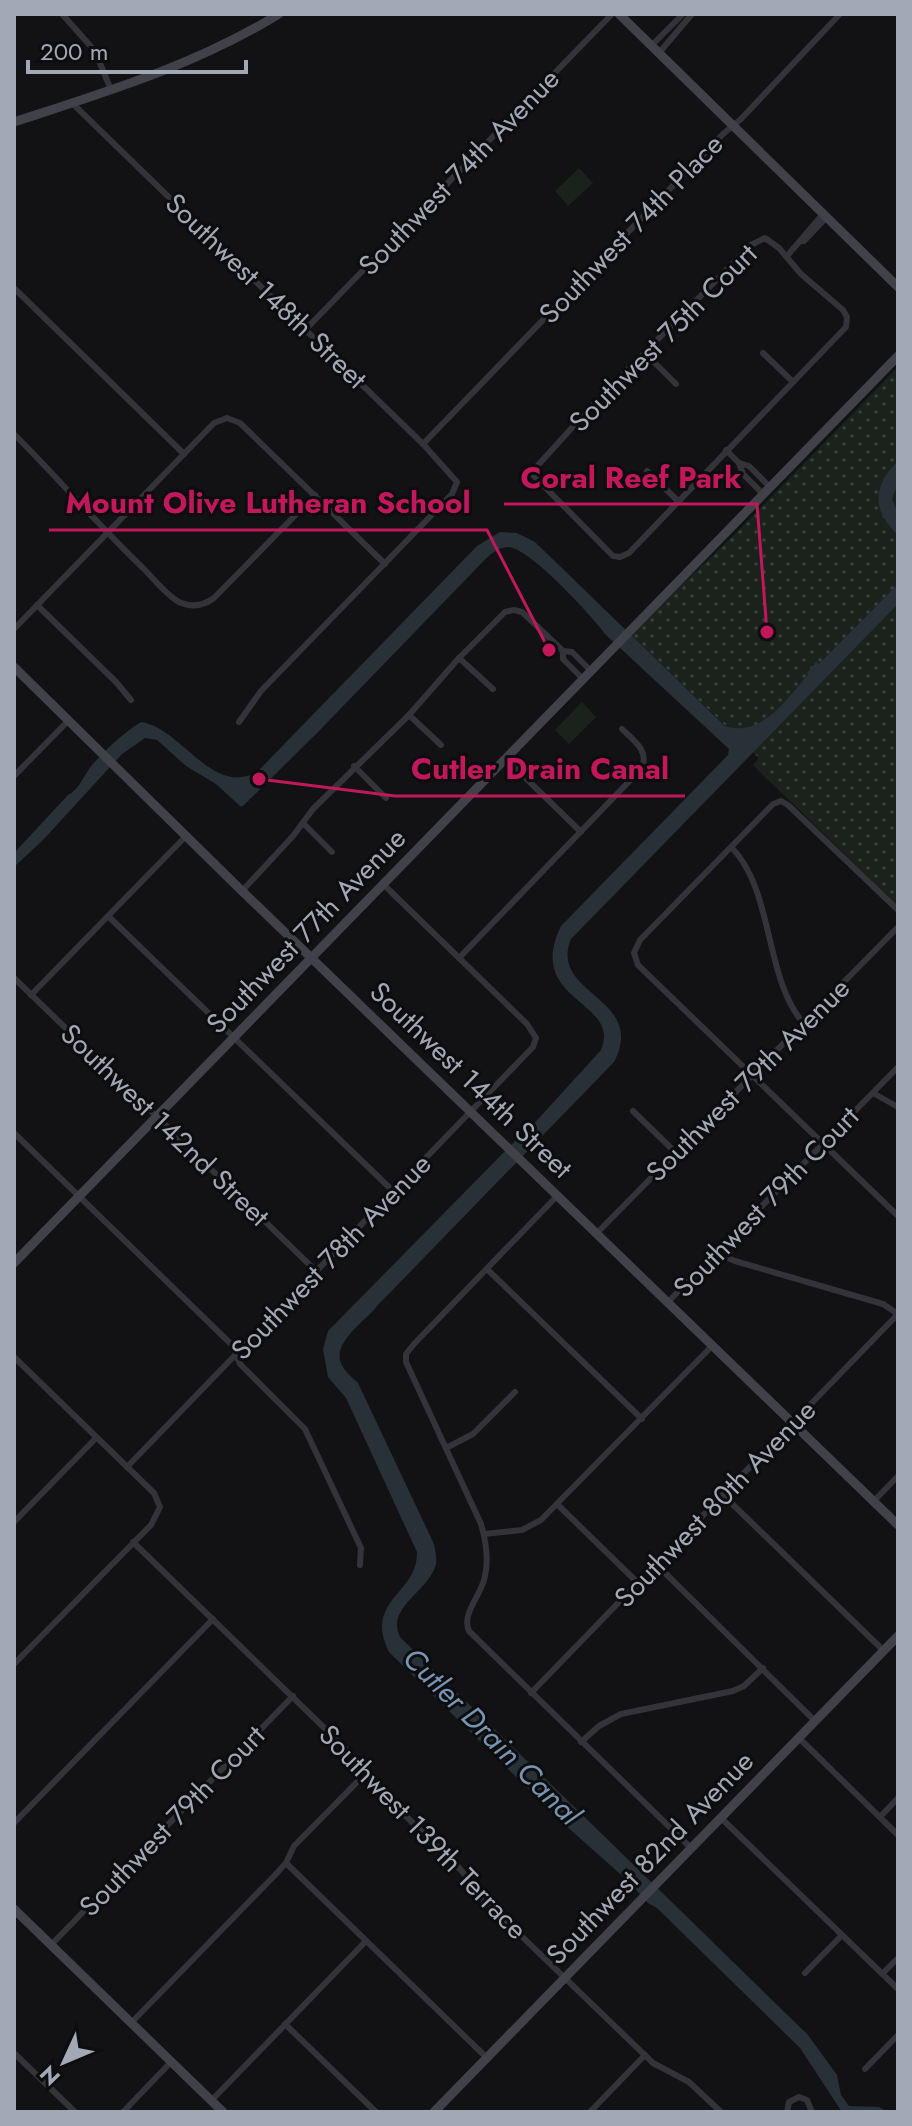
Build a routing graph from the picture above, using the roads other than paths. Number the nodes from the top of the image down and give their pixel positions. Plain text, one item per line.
1 (62, 14) edge
2 (279, 14) edge
3 (612, 14) edge
4 (619, 14) edge
5 (683, 14) edge
6 (692, 14) edge
7 (840, 14) edge
8 (655, 50) junction
9 (111, 90) junction
10 (72, 103) junction
11 (14, 122) edge
12 (733, 126) junction
13 (824, 216) junction
14 (787, 256) junction
15 (898, 287) edge
16 (14, 288) edge
17 (306, 329) junction
18 (645, 353) junction
19 (763, 353) dead end
20 (898, 356) edge
21 (793, 382) junction
22 (676, 384) dead end
23 (14, 434) edge
24 (423, 444) junction
25 (726, 450) junction
26 (184, 454) junction
27 (647, 471) dead end
28 (767, 491) junction
29 (315, 495) junction
30 (678, 501) junction
31 (106, 533) junction
32 (385, 564) junction
33 (37, 605) junction
34 (14, 629) edge
35 (563, 651) junction
36 (459, 658) junction
37 (14, 667) edge
38 (591, 671) junction
39 (583, 679) junction
40 (493, 689) dead end
41 (131, 700) dead end
42 (409, 715) junction
43 (68, 721) junction
44 (239, 722) dead end
45 (622, 729) dead end
46 (441, 745) dead end
47 (505, 758) junction
48 (354, 766) junction
49 (14, 776) edge
50 (386, 798) dead end
51 (303, 823) junction
52 (581, 832) junction
53 (186, 836) junction
54 (732, 848) junction
55 (332, 852) dead end
56 (383, 884) junction
57 (242, 891) junction
58 (898, 910) edge
59 (108, 916) junction
60 (898, 927) edge
61 (313, 957) junction
62 (459, 958) junction
63 (14, 978) edge
64 (31, 995) junction
65 (804, 1024) junction
66 (234, 1037) junction
67 (898, 1067) edge
68 (752, 1075) junction
69 (873, 1093) junction
70 (898, 1107) edge
71 (633, 1111) dead end
72 (472, 1112) junction
73 (156, 1116) junction
74 (14, 1133) edge
75 (823, 1144) junction
76 (675, 1152) junction
77 (394, 1192) junction
78 (558, 1195) junction
79 (79, 1196) junction
80 (898, 1216) edge
81 (597, 1233) junction
82 (716, 1253) junction
83 (14, 1263) edge
84 (487, 1269) junction
85 (317, 1272) junction
86 (668, 1302) junction
87 (898, 1314) edge
88 (713, 1345) junction
89 (236, 1355) junction
90 (14, 1357) edge
91 (515, 1392) dead end
92 (642, 1419) junction
93 (793, 1423) junction
94 (96, 1438) junction
95 (446, 1448) junction
96 (127, 1467) junction
97 (898, 1476) edge
98 (723, 1495) junction
99 (874, 1501) junction
100 (558, 1505) junction
101 (15, 1520) edge
102 (898, 1525) edge
103 (484, 1534) junction
104 (133, 1542) junction
105 (656, 1564) junction
106 (360, 1565) dead end
107 (638, 1583) junction
108 (213, 1619) junction
109 (898, 1636) edge
110 (884, 1651) junction
111 (14, 1664) edge
112 (763, 1668) junction
113 (531, 1693) junction
114 (293, 1696) junction
115 (815, 1721) junction
116 (798, 1737) junction
117 (581, 1742) junction
118 (365, 1774) junction
119 (898, 1798) edge
120 (720, 1817) junction
121 (880, 1817) junction
122 (14, 1823) edge
123 (898, 1835) edge
124 (691, 1848) junction
125 (286, 1863) junction
126 (14, 1909) edge
127 (842, 1935) junction
128 (366, 1941) junction
129 (51, 1945) junction
130 (898, 1958) edge
131 (805, 1973) dead end
132 (882, 1974) junction
133 (565, 1978) junction
134 (898, 1989) edge
135 (131, 2023) junction
136 (285, 2024) junction
137 (898, 2035) edge
138 (14, 2053) edge
139 (645, 2055) junction
140 (487, 2058) junction
141 (171, 2062) junction
142 (865, 2069) dead end
143 (211, 2101) junction
144 (75, 2112) edge
145 (123, 2112) edge
146 (223, 2112) edge
147 (376, 2112) edge
148 (434, 2112) edge
149 (590, 2112) edge
150 (721, 2112) edge
151 (787, 2112) edge
152 (812, 2112) edge

1 - 9 street
2 - 9 street
3 - 17 street, Southwest 74th Avenue
4 - 8 street
5 - 8 street
6 - 8 street
7 - 12 street, Southwest 74th Place
8 - 12 street
9 - 10 street
10 - 11 street
10 - 17 street, Southwest 148th Street
12 - 13 street
12 - 24 street, Southwest 74th Place
13 - 14 street
13 - 15 street
14 - 18 street, Southwest 75th Court
14 - 21 street
16 - 26 street
17 - 24 street, Southwest 148th Street
18 - 22 street
18 - 30 street, Southwest 75th Court
19 - 21 street
20 - 28 street, Southwest 77th Avenue
21 - 25 street
23 - 31 street
24 - 32 street, Southwest 148th Street
25 - 28 street
25 - 30 street
26 - 29 street
26 - 31 street
27 - 30 street
28 - 38 street, Southwest 77th Avenue
29 - 31 street
29 - 32 street
31 - 33 street
32 - 44 street
33 - 34 street
33 - 41 street
35 - 36 street
35 - 38 street
35 - 39 street
36 - 40 street
36 - 42 street
37 - 43 street, Southwest 144th Street
38 - 39 street, Southwest 77th Avenue
39 - 47 street, Southwest 77th Avenue
42 - 46 street
42 - 48 street
43 - 49 street
43 - 53 street, Southwest 144th Street
45 - 52 street
47 - 52 street
47 - 56 street, Southwest 77th Avenue
48 - 50 street
48 - 51 street
51 - 55 street
51 - 57 street
52 - 62 street
53 - 57 street, Southwest 144th Street
53 - 59 street
54 - 58 street
54 - 65 street
54 - 68 street
56 - 61 street, Southwest 77th Avenue
56 - 62 street
57 - 61 street, Southwest 144th Street
59 - 64 street
59 - 66 street
60 - 65 street, Southwest 79th Avenue
61 - 66 street, Southwest 77th Avenue
61 - 72 street, Southwest 144th Street
62 - 72 street, Southwest 78th Avenue
63 - 64 street, Southwest 142nd Street
64 - 73 street, Southwest 142nd Street
65 - 68 street, Southwest 79th Avenue
66 - 73 street, Southwest 77th Avenue
66 - 77 street
67 - 69 street, Southwest 79th Court
68 - 75 street
68 - 76 street, Southwest 79th Avenue
69 - 70 street
69 - 75 street, Southwest 79th Court
71 - 76 street
72 - 77 street, Southwest 78th Avenue
72 - 78 street, Southwest 144th Street
73 - 79 street, Southwest 77th Avenue
73 - 85 street, Southwest 142nd Street
74 - 79 street
75 - 80 street
75 - 82 street, Southwest 79th Court
76 - 81 street, Southwest 79th Avenue
77 - 85 street, Southwest 78th Avenue
78 - 81 street, Southwest 144th Street
78 - 84 street
79 - 83 street, Southwest 77th Avenue
79 - 89 street
81 - 86 street, Southwest 144th Street
82 - 86 street, Southwest 79th Court
82 - 87 street
84 - 92 street
84 - 95 street
85 - 89 street, Southwest 78th Avenue
86 - 88 street, Southwest 144th Street
87 - 93 street, Southwest 80th Avenue
88 - 92 street
88 - 93 street, Southwest 144th Street
89 - 96 street, Southwest 78th Avenue
89 - 106 street
90 - 94 street
91 - 95 street
92 - 100 street
93 - 98 street, Southwest 80th Avenue
93 - 99 street, Southwest 144th Street
94 - 96 street
94 - 101 street
95 - 103 street
96 - 104 street
97 - 99 street
98 - 105 street, Southwest 80th Avenue
98 - 110 street
99 - 102 street, Southwest 144th Street
100 - 103 street
100 - 107 street
103 - 113 street
104 - 108 street, Southwest 139th Terrace
104 - 111 street
105 - 107 street, Southwest 80th Avenue
105 - 112 street
107 - 113 street, Southwest 80th Avenue
108 - 114 street, Southwest 139th Terrace
108 - 122 street
109 - 110 street, Southwest 82nd Avenue
110 - 115 street, Southwest 82nd Avenue
112 - 115 street
112 - 117 street
113 - 117 street
114 - 118 street, Southwest 139th Terrace
114 - 129 street, Southwest 79th Court
115 - 116 street, Southwest 82nd Avenue
116 - 120 street, Southwest 82nd Avenue
116 - 121 street
117 - 124 street
118 - 125 street
118 - 133 street, Southwest 139th Terrace
119 - 121 street
120 - 124 street, Southwest 82nd Avenue
120 - 127 street
121 - 123 street
124 - 133 street, Southwest 82nd Avenue
125 - 128 street
125 - 135 street
126 - 129 street
127 - 131 street
127 - 132 street
128 - 136 street
128 - 140 street
129 - 135 street
130 - 132 street
132 - 134 street
133 - 139 street, Southwest 139th Terrace
133 - 140 street, Southwest 82nd Avenue
135 - 141 street
136 - 143 street
136 - 147 street
137 - 142 street
138 - 144 street
139 - 149 street
139 - 150 street, Southwest 139th Terrace
140 - 148 street, Southwest 82nd Avenue
141 - 143 street
141 - 145 street
143 - 146 street
151 - 152 street

